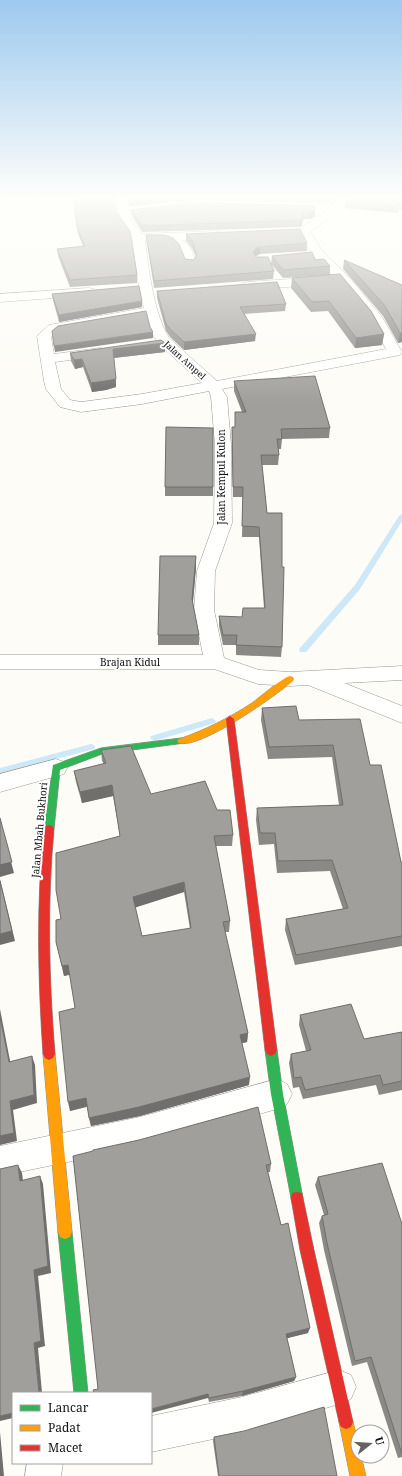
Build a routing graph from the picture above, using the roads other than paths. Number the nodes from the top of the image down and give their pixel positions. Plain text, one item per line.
1 (145, 265) edge
2 (329, 265) edge
3 (343, 279) junction
4 (238, 287) edge
5 (132, 288) edge
6 (103, 291) edge
7 (151, 291) junction
8 (0, 298) edge
9 (151, 310) junction
10 (164, 342) junction
11 (149, 344) edge
12 (110, 350) edge
13 (398, 351) edge
14 (48, 359) junction
15 (213, 385) junction
16 (0, 662) edge
17 (215, 662) junction
18 (402, 673) edge
19 (300, 679) junction
20 (402, 715) edge
21 (230, 719) junction
22 (56, 768) junction
23 (0, 783) edge
24 (277, 1094) junction
25 (57, 1149) junction
26 (0, 1161) edge
27 (339, 1387) junction
28 (81, 1392) edge
29 (152, 1434) edge
30 (45, 1464) edge
31 (43, 1476) edge
32 (358, 1476) edge

1 - 7 street, Jalan Ampel
2 - 3 street
3 - 4 street
3 - 13 street
5 - 7 street
6 - 8 street
7 - 9 street, Jalan Ampel
9 - 10 street, Jalan Ampel
9 - 14 street
10 - 11 street
10 - 15 street, Jalan Ampel
12 - 14 street
13 - 15 street
14 - 15 street
15 - 17 street, Jalan Kempul Kulon
16 - 17 street, Brajan Kidul
17 - 19 street, Brajan Kidul
18 - 19 street
19 - 20 street
19 - 21 street
21 - 22 street
21 - 24 street
22 - 23 street
22 - 25 street, Jalan Mbah Bukhori
24 - 25 street
24 - 27 street
25 - 26 street
25 - 28 street, Jalan Mbah Bukhori
27 - 29 street
27 - 32 street
30 - 31 street

